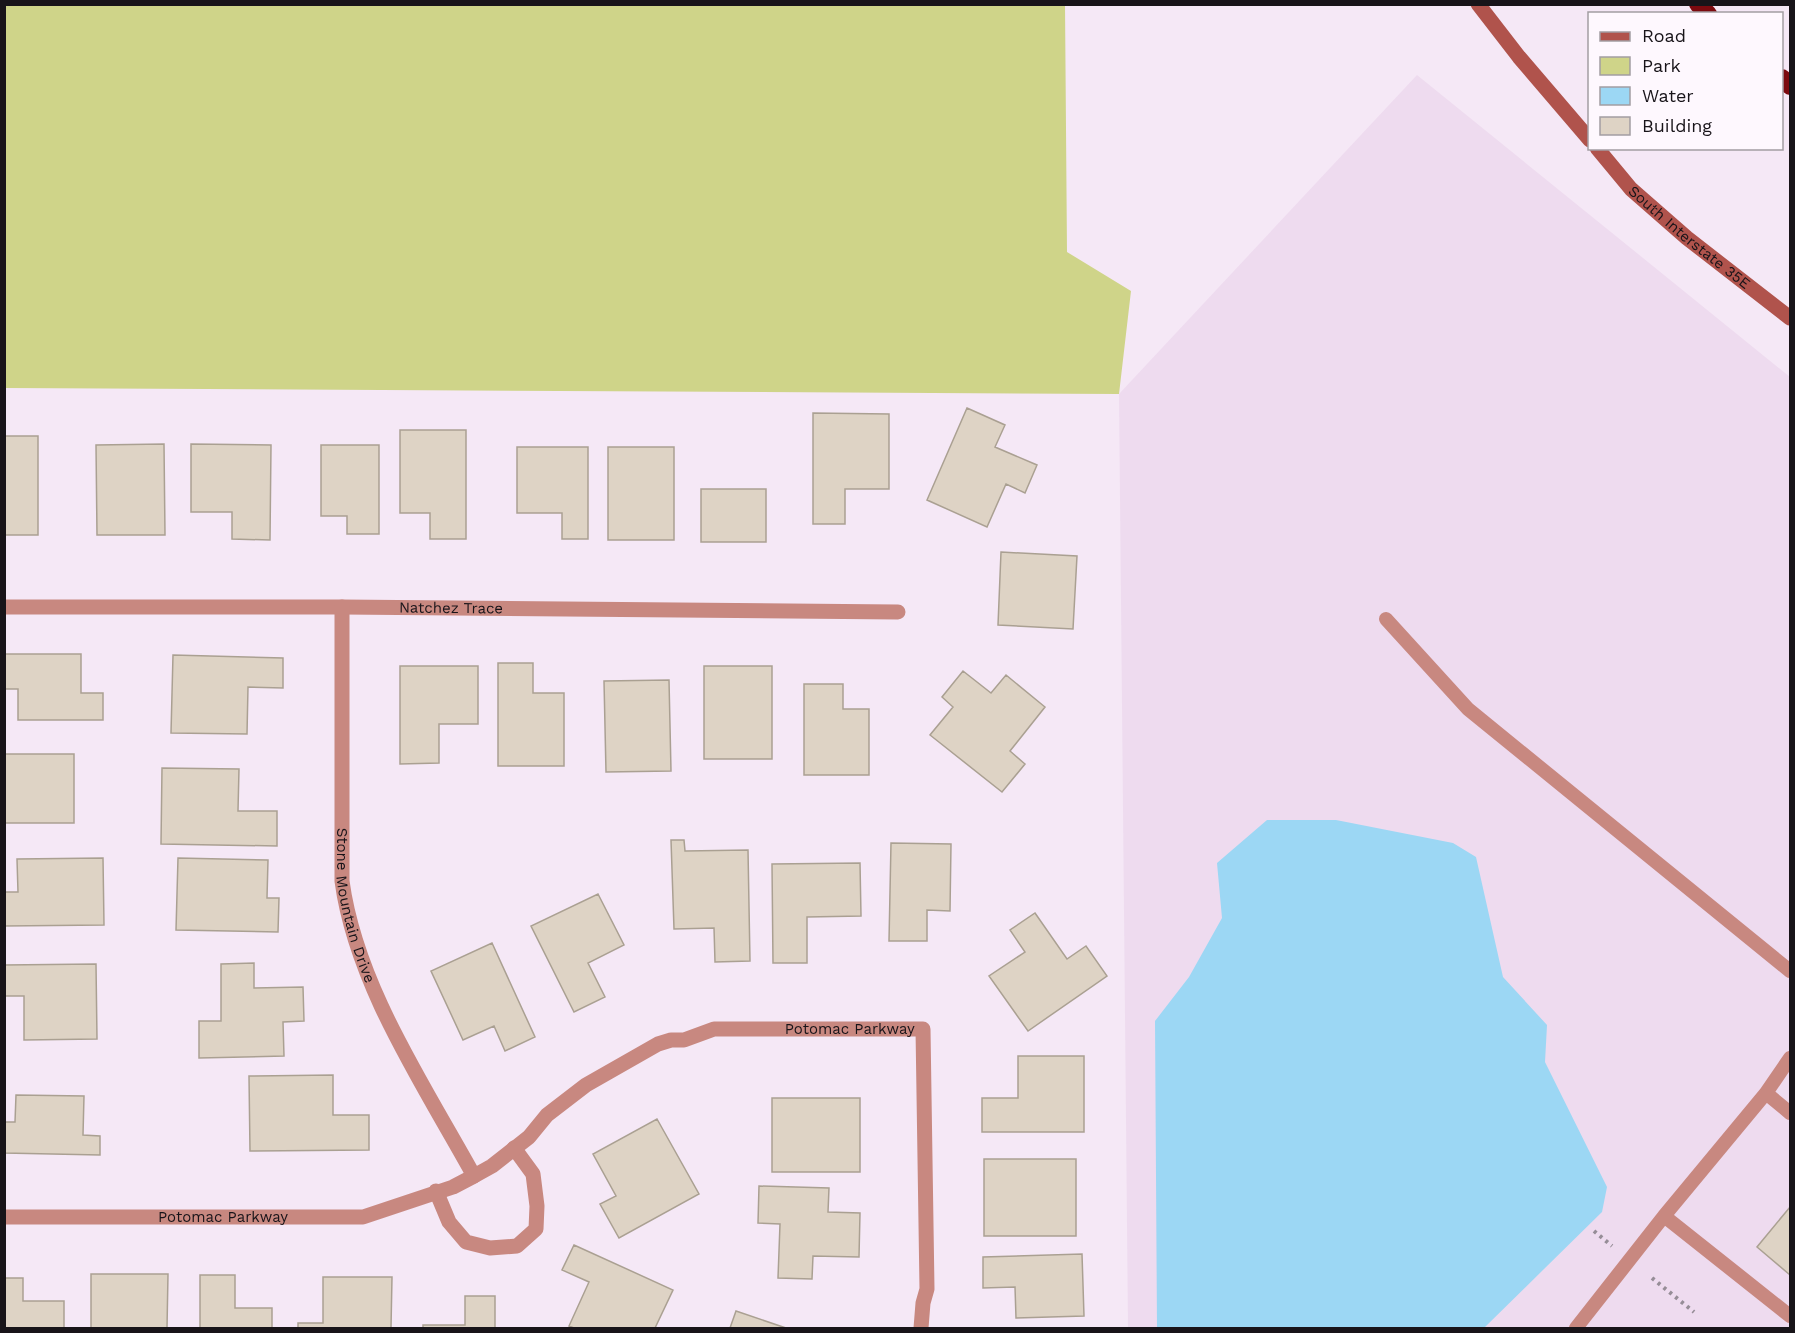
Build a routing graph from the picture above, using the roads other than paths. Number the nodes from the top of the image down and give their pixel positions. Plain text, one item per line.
1 (1478, 4) edge
2 (1588, 138) edge
3 (1599, 150) edge
4 (1791, 318) edge
5 (4, 608) edge
6 (342, 608) junction
7 (898, 612) dead end
8 (1386, 619) dead end
9 (1791, 971) edge
10 (1791, 1058) edge
11 (1766, 1093) junction
12 (1791, 1113) edge
13 (514, 1148) junction
14 (474, 1176) junction
15 (436, 1191) junction
16 (1664, 1216) junction
17 (4, 1217) edge
18 (1791, 1316) edge
19 (921, 1329) edge
20 (1576, 1329) edge

1 - 2 main road
3 - 4 main road, South Interstate 35E
5 - 6 street, Natchez Trace
6 - 7 street, Natchez Trace
6 - 14 street, Stone Mountain Drive
8 - 9 lane
10 - 11 lane
11 - 12 lane
11 - 16 lane
13 - 14 street, Potomac Parkway
13 - 15 street
13 - 19 street, Potomac Parkway
14 - 15 street, Potomac Parkway
15 - 17 street, Potomac Parkway
16 - 18 lane
16 - 20 lane

